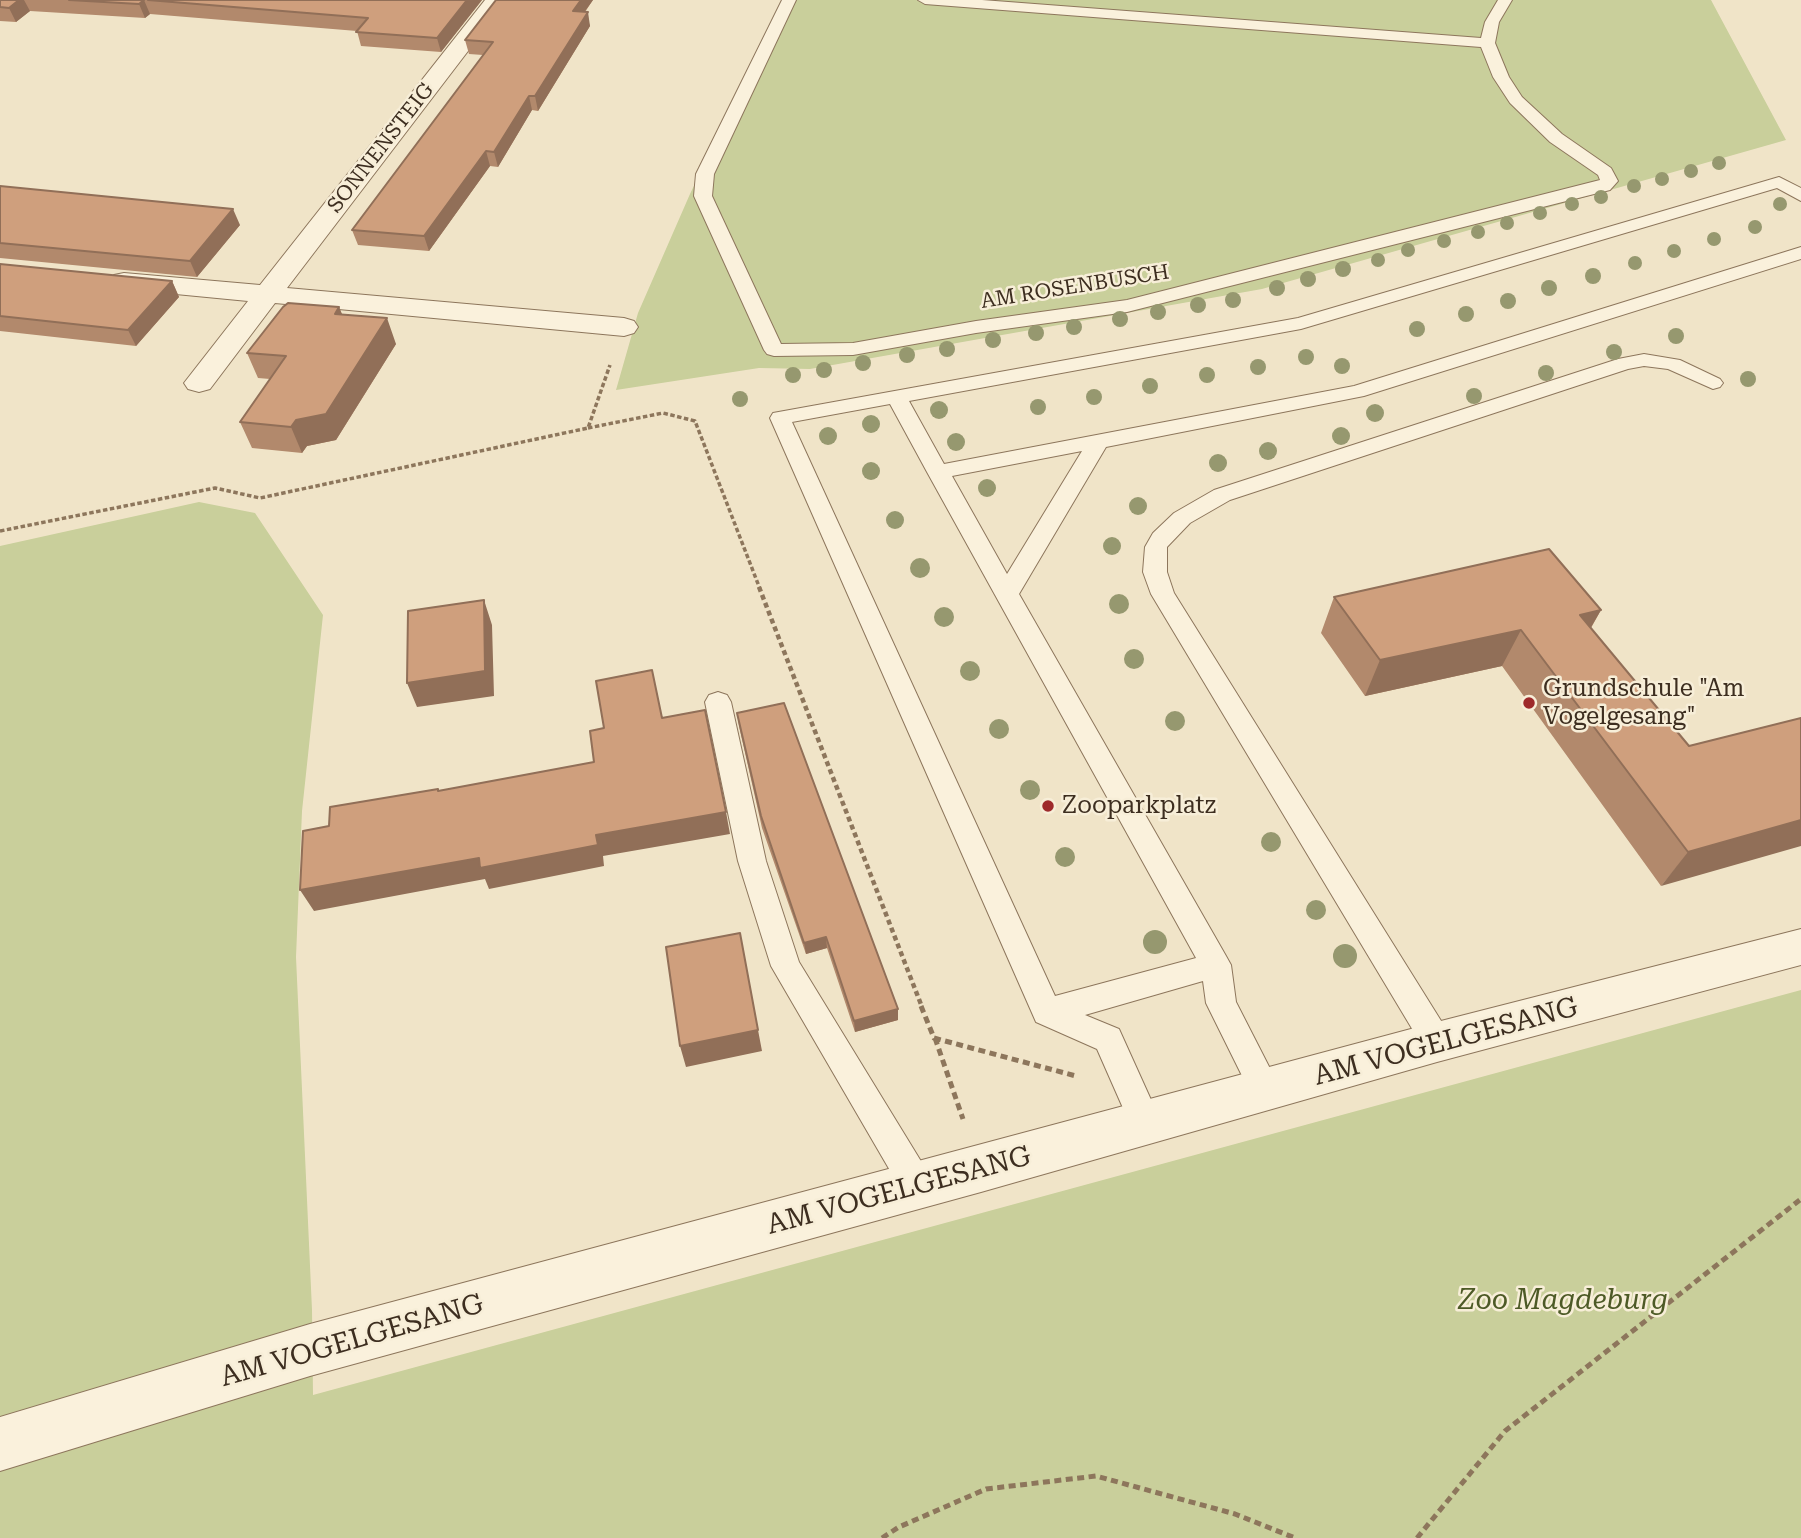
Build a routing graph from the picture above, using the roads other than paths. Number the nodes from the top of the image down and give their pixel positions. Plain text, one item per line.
1 (496, 0) edge
2 (789, 0) edge
3 (925, 0) edge
4 (1505, 0) edge
5 (1487, 43) junction
6 (1801, 196) edge
7 (1801, 253) edge
8 (93, 278) edge
9 (266, 295) junction
10 (624, 327) road end
11 (199, 383) dead end
12 (1713, 383) dead end
13 (896, 397) junction
14 (1097, 444) junction
15 (939, 472) junction
16 (1007, 594) junction
17 (718, 702) dead end
18 (1801, 947) edge
19 (1216, 965) junction
20 (1047, 1012) junction
21 (1437, 1042) junction
22 (1266, 1092) junction
23 (1145, 1122) junction
24 (918, 1187) junction
25 (0, 1444) edge

1 - 9 street, SONNENSTEIG
2 - 5 lane, AM ROSENBUSCH
3 - 5 lane
4 - 5 lane
6 - 13 lane
7 - 14 lane
8 - 9 street
9 - 10 street
9 - 11 street, SONNENSTEIG
12 - 21 lane
13 - 15 lane
13 - 20 lane
14 - 15 lane
14 - 16 lane
15 - 16 lane
16 - 19 lane
17 - 24 lane
18 - 21 street, AM VOGELGESANG
19 - 20 lane
19 - 22 lane
20 - 23 lane
21 - 22 street, AM VOGELGESANG
22 - 23 street, AM VOGELGESANG
23 - 24 street, AM VOGELGESANG
24 - 25 street, AM VOGELGESANG

